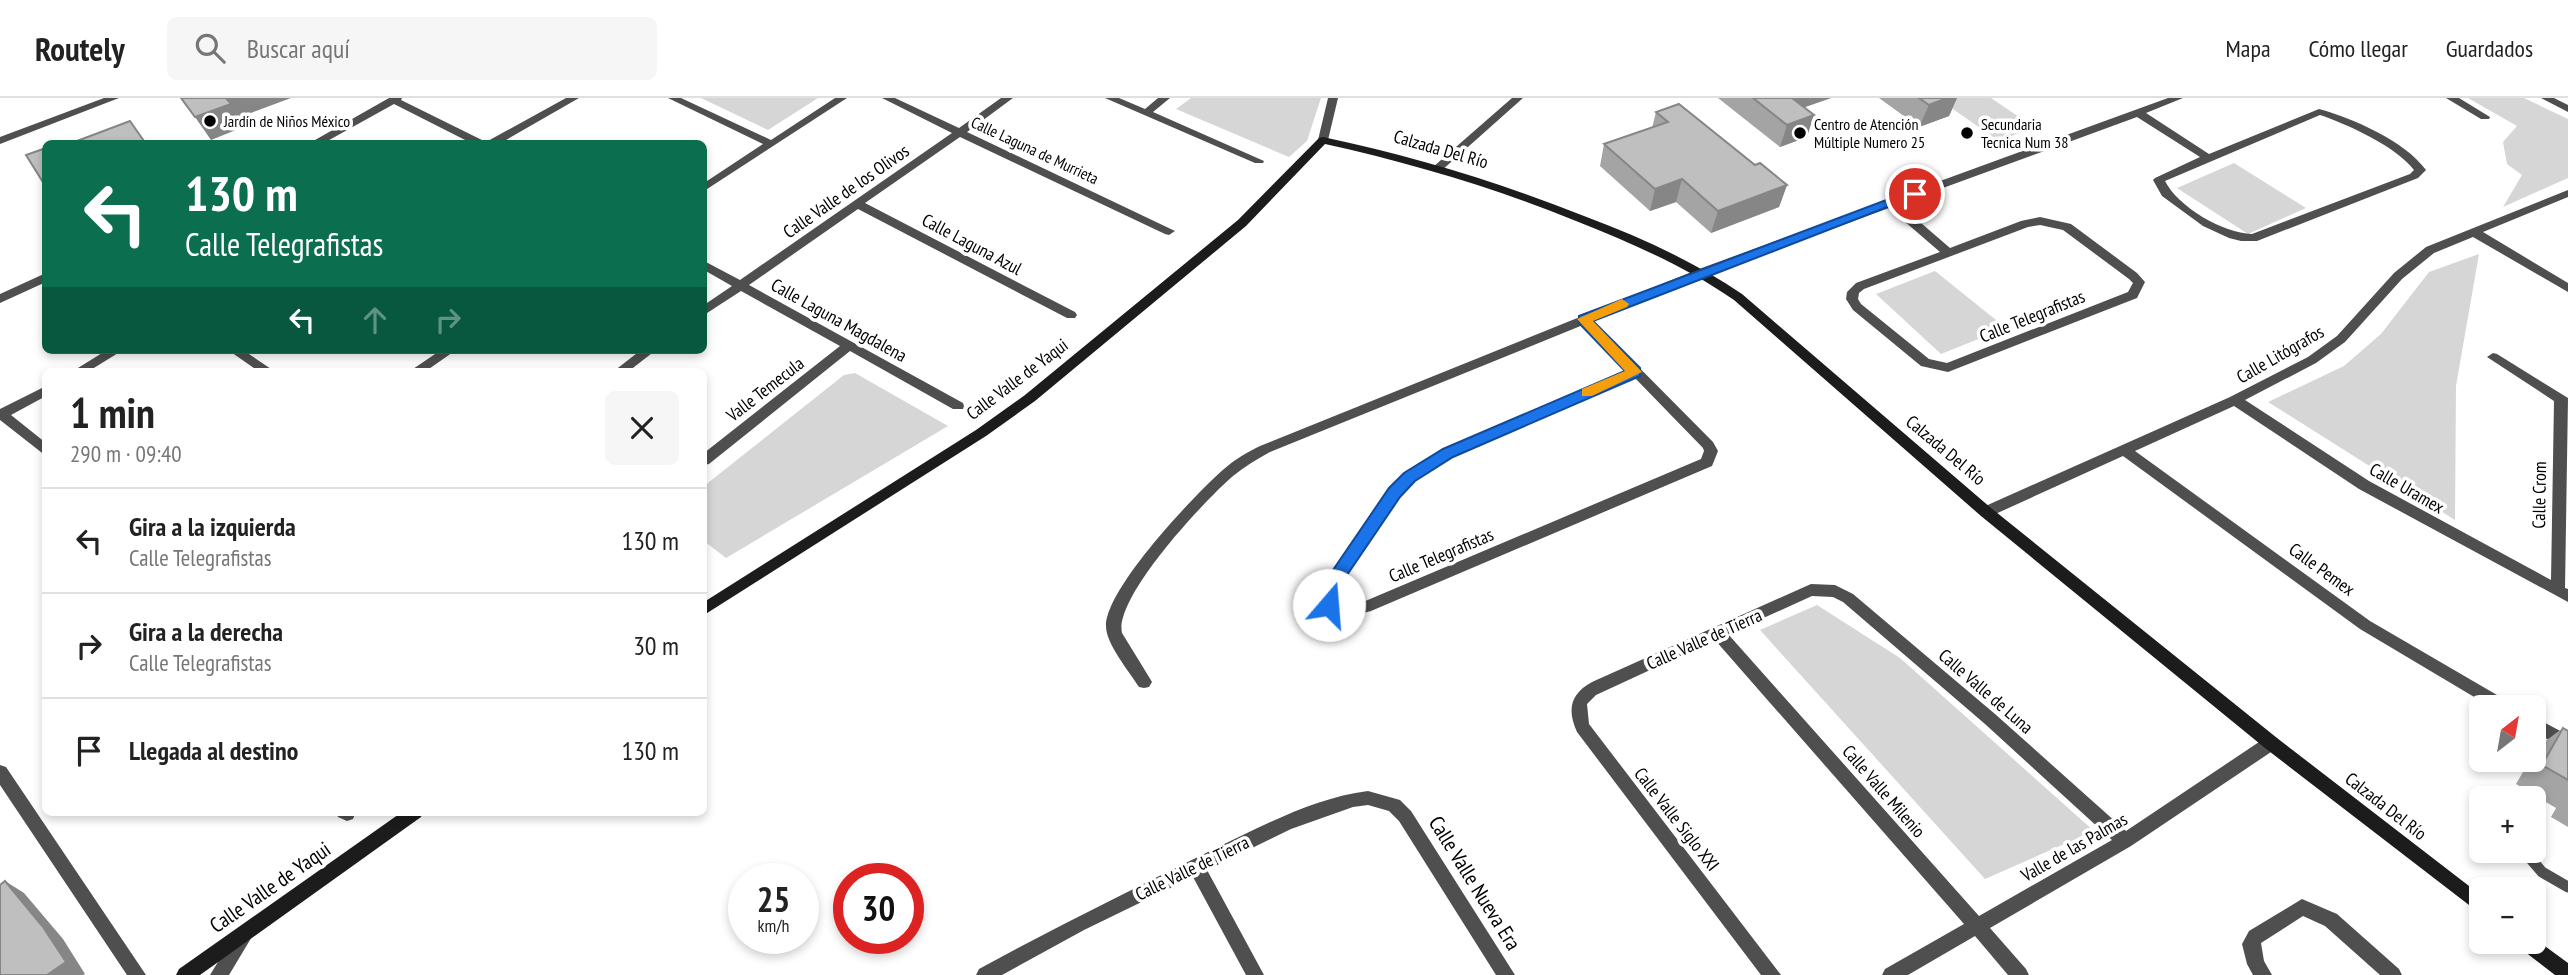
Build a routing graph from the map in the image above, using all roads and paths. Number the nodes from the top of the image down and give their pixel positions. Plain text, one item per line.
1 (114, 98) edge
2 (574, 98) edge
3 (673, 98) edge
4 (842, 98) edge
5 (887, 98) edge
6 (1008, 98) edge
7 (1110, 98) edge
8 (1165, 98) edge
9 (1333, 98) edge
10 (1518, 98) edge
11 (2178, 98) edge
12 (2451, 98) edge
13 (2546, 98) edge
14 (396, 99) edge
15 (2568, 109) edge
16 (1146, 113) junction
17 (2138, 113) junction
18 (2485, 117) dead end
19 (960, 132) junction
20 (320, 140) edge
21 (474, 140) edge
22 (496, 140) edge
23 (1323, 140) junction
24 (0, 141) edge
25 (771, 144) junction
26 (2208, 158) junction
27 (1259, 161) dead end
28 (1437, 169) junction
29 (707, 186) edge
30 (2568, 193) edge
31 (1890, 203) junction
32 (858, 204) junction
33 (1169, 231) dead end
34 (2474, 232) junction
35 (1949, 253) junction
36 (707, 267) edge
37 (1703, 272) junction
38 (42, 279) edge
39 (740, 285) junction
40 (2568, 288) edge
41 (0, 299) edge
42 (707, 309) edge
43 (1070, 315) dead end
44 (1584, 319) junction
45 (848, 346) junction
46 (110, 354) edge
47 (240, 354) edge
48 (444, 354) edge
49 (644, 354) edge
50 (2493, 357) dead end
51 (84, 368) edge
52 (263, 368) edge
53 (421, 368) edge
54 (624, 368) edge
55 (1634, 372) junction
56 (42, 392) edge
57 (2235, 400) junction
58 (2564, 402) edge
59 (958, 406) dead end
60 (1, 415) edge
61 (42, 448) edge
62 (2124, 450) junction
63 (707, 458) edge
64 (1986, 512) junction
65 (1811, 590) joint
66 (2563, 594) edge
67 (707, 607) edge
68 (1719, 634) junction
69 (1144, 682) dead end
70 (1597, 687) joint
71 (2484, 695) edge
72 (2546, 731) edge
73 (2271, 743) junction
74 (2568, 743) edge
75 (0, 772) edge
76 (409, 816) edge
77 (1405, 816) joint
78 (2125, 841) junction
79 (2534, 863) edge
80 (1196, 866) junction
81 (2568, 887) edge
82 (2469, 897) edge
83 (1976, 925) junction
84 (246, 932) junction
85 (2542, 954) edge
86 (989, 973) edge
87 (2568, 974) edge
88 (137, 975) edge
89 (185, 975) edge
90 (219, 975) edge
91 (1255, 975) edge
92 (1506, 975) edge
93 (1772, 975) edge
94 (1891, 975) edge
95 (2020, 975) edge
96 (2263, 975) edge
97 (2393, 975) edge

1 - 24 street
2 - 22 street
3 - 25 street
4 - 25 street
5 - 19 street, Calle Laguna de Murrieta
6 - 19 street, Calle Valle de los Olivos
7 - 16 street
8 - 16 street
9 - 23 street
10 - 28 street
11 - 17 street
12 - 18 street
13 - 15 street
14 - 20 street
14 - 21 street
16 - 27 street
17 - 26 street
17 - 31 street
19 - 32 street, Calle Valle de los Olivos
19 - 33 street, Calle Laguna de Murrieta
23 - 28 street, Calzada Del Río
23 - 67 street, Calle Valle de Yaqui
25 - 29 street
26 - 26 street
28 - 37 street, Calzada Del Río
30 - 34 street, Calle Litógrafos
31 - 35 street
31 - 37 street
32 - 39 street, Calle Valle de los Olivos
32 - 43 street, Calle Laguna Azul
34 - 40 street
34 - 57 street, Calle Litógrafos
35 - 35 street, Calle Telegrafistas
36 - 39 street, Calle Laguna Magdalena
37 - 44 street
37 - 64 street, Calzada Del Río
38 - 41 street
39 - 42 street, Calle Valle de los Olivos
39 - 45 street, Calle Laguna Magdalena
44 - 55 street, Calle Telegrafistas
44 - 69 street
45 - 59 street, Calle Laguna Magdalena
45 - 63 street, Valle Temecula
46 - 51 street
47 - 52 street
48 - 53 street
49 - 54 street
50 - 58 street
55 - 55 street, Calle Telegrafistas
56 - 60 street
57 - 62 street, Calle Litógrafos
57 - 66 street, Calle Uramex
58 - 66 street, Calle Crom
60 - 61 street
62 - 64 street, Calle Litógrafos
62 - 71 street, Calle Pemex
64 - 73 street, Calzada Del Río
65 - 68 street, Calle Valle de Tierra
65 - 78 street, Calle Valle de Luna
68 - 70 street, Calle Valle de Tierra
68 - 83 street, Calle Valle Milenio
70 - 93 street, Calle Valle Siglo XXI
72 - 74 street
73 - 78 street, Valle de las Palmas
73 - 82 street, Calzada Del Río
75 - 88 street
76 - 84 street, Calle Valle de Yaqui
77 - 80 street, Calle Valle de Tierra
77 - 92 street, Calle Valle Nueva Era
78 - 83 street, Valle de las Palmas
79 - 81 lane
80 - 86 street, Calle Valle de Tierra
80 - 91 street
83 - 94 street, Valle de las Palmas
83 - 95 street, Calle Valle Milenio
84 - 89 street, Calle Valle de Yaqui
84 - 90 street
85 - 87 street
96 - 97 street

